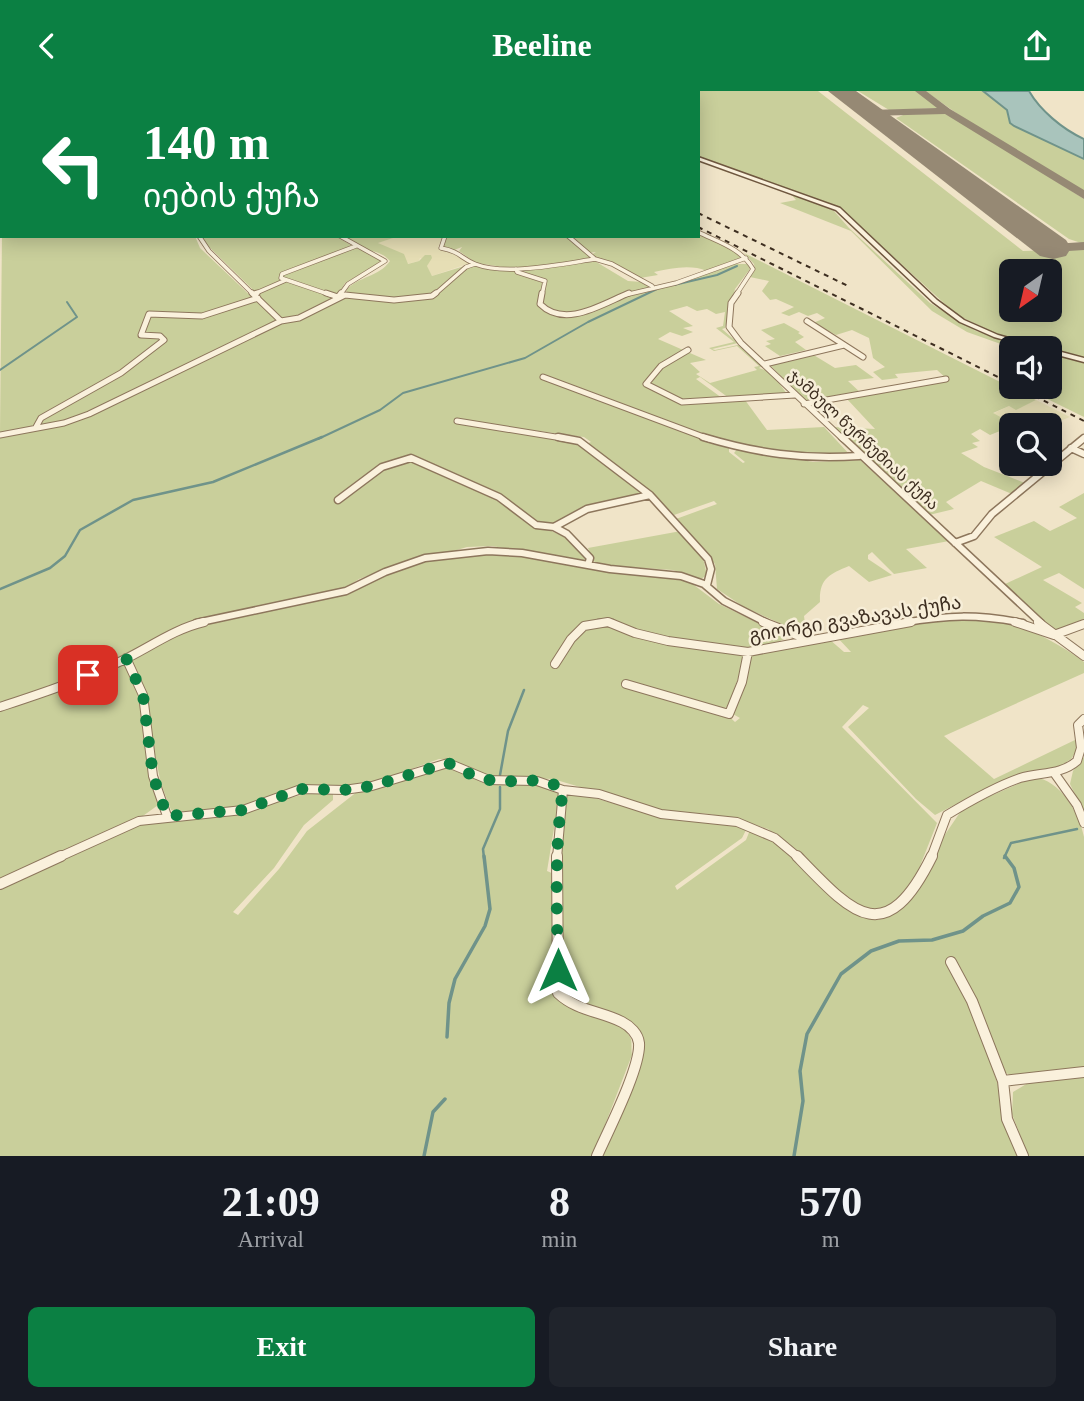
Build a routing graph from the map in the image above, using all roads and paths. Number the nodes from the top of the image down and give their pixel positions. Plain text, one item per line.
1 (700, 159) edge
2 (700, 233) edge
3 (200, 238) edge
4 (344, 238) edge
5 (444, 238) edge
6 (570, 238) edge
7 (356, 246) junction
8 (746, 258) junction
9 (595, 259) junction
10 (730, 263) junction
11 (475, 264) junction
12 (752, 265) junction
13 (516, 269) junction
14 (287, 280) junction
15 (652, 286) junction
16 (256, 296) junction
17 (338, 297) junction
18 (281, 321) junction
19 (807, 321) dead end
20 (999, 337) edge
21 (845, 345) junction
22 (688, 350) dead end
23 (1062, 354) edge
24 (863, 357) dead end
25 (1084, 360) edge
26 (765, 364) junction
27 (543, 377) dead end
28 (946, 379) dead end
29 (795, 395) junction
30 (804, 404) junction
31 (457, 421) dead end
32 (36, 427) junction
33 (0, 435) edge
34 (1084, 438) edge
35 (1071, 448) junction
36 (1084, 454) edge
37 (859, 456) junction
38 (650, 495) junction
39 (338, 500) dead end
40 (554, 527) junction
41 (955, 543) junction
42 (588, 565) junction
43 (707, 585) junction
44 (1084, 624) edge
45 (1054, 635) junction
46 (807, 639) junction
47 (748, 652) junction
48 (1084, 656) edge
49 (126, 658) junction
50 (555, 664) dead end
51 (626, 684) dead end
52 (0, 707) edge
53 (1084, 719) edge
54 (1055, 774) junction
55 (563, 790) junction
56 (167, 816) junction
57 (1084, 823) edge
58 (0, 884) edge
59 (950, 962) dead end
60 (1084, 1072) edge
61 (1003, 1081) junction
62 (597, 1156) edge
63 (1023, 1156) edge

1 - 20 main road
2 - 8 street
3 - 16 street
4 - 7 street
5 - 11 street
6 - 9 street
7 - 14 street
7 - 17 street
8 - 10 street
8 - 12 street
9 - 13 street
9 - 15 street
10 - 12 street
10 - 15 street
11 - 13 street
11 - 17 street
12 - 26 street, ჯამბულ წურწუმიას ქუჩა
13 - 15 street
14 - 16 street
14 - 17 street
16 - 18 street
16 - 32 street
17 - 18 street
18 - 32 street
19 - 21 street
21 - 24 street
21 - 26 street
22 - 29 street
23 - 25 main road
26 - 29 street, ჯამბულ წურწუმიას ქუჩა
27 - 37 street
28 - 30 street
29 - 30 street, ჯამბულ წურწუმიას ქუჩა
30 - 37 street, ჯამბულ წურწუმიას ქუჩა
31 - 38 street
32 - 33 street
34 - 35 street
35 - 36 street
35 - 41 street
37 - 41 street, ჯამბულ წურწუმიას ქუჩა
38 - 40 street
38 - 43 street
39 - 40 street
40 - 42 street
41 - 45 street, ჯამბულ წურწუმიას ქუჩა
42 - 43 street
42 - 49 street
43 - 46 street
44 - 45 street
45 - 46 street, გიორგი გვაზავას ქუჩა
45 - 48 street, ჯამბულ წურწუმიას ქუჩა
46 - 47 street, გიორგი გვაზავას ქუჩა
47 - 50 street, გიორგი გვაზავას ქუჩა
47 - 51 street
49 - 52 street
49 - 56 street
53 - 54 street
54 - 55 street
54 - 57 street
55 - 56 street
55 - 62 street
56 - 58 street
59 - 61 street
60 - 61 street
61 - 63 street

